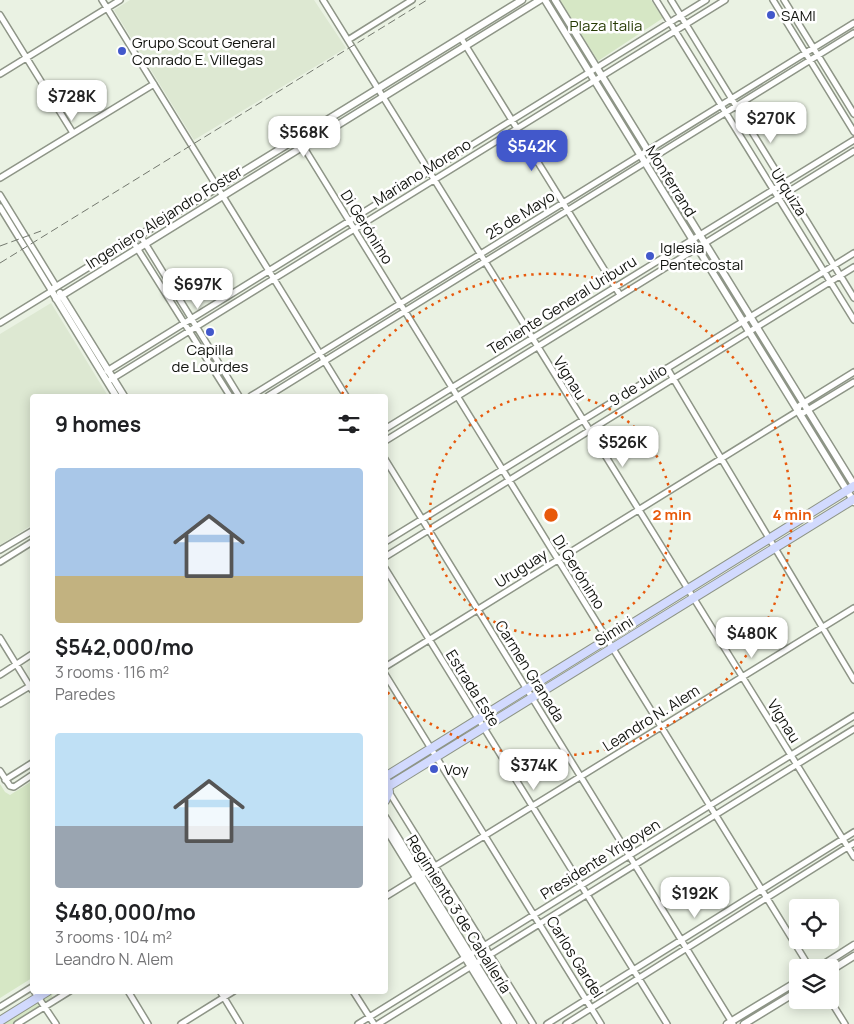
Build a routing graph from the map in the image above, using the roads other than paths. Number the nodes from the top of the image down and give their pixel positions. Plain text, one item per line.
1 (102, 0) edge
2 (120, 0) edge
3 (323, 0) edge
4 (412, 0) edge
5 (522, 0) edge
6 (540, 0) edge
7 (545, 0) edge
8 (555, 0) edge
9 (656, 0) edge
10 (671, 0) edge
11 (706, 0) edge
12 (724, 0) edge
13 (773, 0) edge
14 (784, 0) edge
15 (107, 8) junction
16 (0, 15) edge
17 (680, 16) junction
18 (670, 22) junction
19 (854, 23) edge
20 (686, 24) junction
21 (675, 30) junction
22 (854, 34) edge
23 (461, 38) junction
24 (348, 40) junction
25 (466, 46) junction
26 (814, 48) junction
27 (806, 53) junction
28 (818, 56) junction
29 (26, 58) junction
30 (810, 61) junction
31 (597, 68) junction
32 (589, 72) junction
33 (0, 74) edge
34 (602, 76) junction
35 (594, 81) junction
36 (154, 84) junction
37 (378, 89) junction
38 (383, 97) junction
39 (732, 99) junction
40 (721, 105) junction
41 (736, 106) junction
42 (726, 113) junction
43 (854, 114) edge
44 (512, 120) junction
45 (517, 128) junction
46 (854, 132) edge
47 (73, 133) junction
48 (298, 138) junction
49 (854, 140) edge
50 (303, 146) junction
51 (648, 150) junction
52 (854, 151) edge
53 (640, 155) junction
54 (653, 158) junction
55 (645, 163) junction
56 (429, 172) junction
57 (0, 178) edge
58 (434, 180) junction
59 (783, 183) junction
60 (218, 187) junction
61 (773, 189) junction
62 (788, 192) junction
63 (0, 195) edge
64 (223, 196) junction
65 (778, 198) junction
66 (563, 203) junction
67 (0, 207) edge
68 (568, 211) junction
69 (349, 221) junction
70 (354, 229) junction
71 (140, 235) junction
72 (700, 235) junction
73 (692, 239) junction
74 (132, 240) junction
75 (705, 243) junction
76 (145, 244) junction
77 (697, 248) junction
78 (137, 249) junction
79 (854, 253) edge
80 (480, 254) junction
81 (485, 262) junction
82 (834, 265) junction
83 (854, 267) edge
84 (269, 271) junction
85 (824, 271) junction
86 (840, 276) junction
87 (274, 279) junction
88 (830, 282) junction
89 (615, 287) junction
90 (53, 289) junction
91 (620, 296) junction
92 (59, 297) junction
93 (854, 298) edge
94 (400, 304) junction
95 (404, 312) junction
96 (750, 316) junction
97 (192, 319) junction
98 (854, 320) edge
99 (742, 321) junction
100 (0, 323) edge
101 (184, 323) junction
102 (196, 327) junction
103 (757, 327) junction
104 (189, 331) junction
105 (749, 332) junction
106 (532, 338) junction
107 (537, 347) junction
108 (320, 353) junction
109 (325, 361) junction
110 (667, 368) junction
111 (105, 372) junction
112 (854, 372) edge
113 (673, 379) junction
114 (110, 380) junction
115 (854, 382) edge
116 (451, 388) junction
117 (115, 394) edge
118 (122, 394) edge
119 (229, 394) edge
120 (238, 394) edge
121 (254, 394) edge
122 (271, 394) edge
123 (345, 394) edge
124 (456, 397) junction
125 (804, 403) junction
126 (808, 410) junction
127 (798, 411) junction
128 (582, 420) junction
129 (388, 427) edge
130 (588, 431) junction
131 (388, 438) edge
132 (720, 459) junction
133 (388, 464) edge
134 (501, 470) junction
135 (508, 481) junction
136 (852, 487) edge
137 (854, 500) edge
138 (638, 511) junction
139 (422, 519) junction
140 (428, 530) junction
141 (30, 532) edge
142 (388, 540) edge
143 (768, 540) junction
144 (30, 543) edge
145 (774, 549) junction
146 (0, 550) edge
147 (388, 554) edge
148 (557, 561) junction
149 (0, 562) edge
150 (388, 573) edge
151 (687, 590) junction
152 (693, 598) junction
153 (854, 608) edge
154 (478, 610) junction
155 (822, 628) junction
156 (0, 638) edge
157 (429, 640) junction
158 (606, 640) junction
159 (612, 648) junction
160 (30, 655) edge
161 (16, 664) junction
162 (388, 665) edge
163 (0, 675) edge
164 (742, 677) junction
165 (388, 679) edge
166 (854, 680) edge
167 (30, 686) edge
168 (30, 689) edge
169 (527, 689) junction
170 (532, 697) junction
171 (0, 704) edge
172 (854, 716) edge
173 (478, 719) junction
174 (483, 727) junction
175 (660, 727) junction
176 (854, 729) edge
177 (431, 748) junction
178 (791, 755) junction
179 (436, 756) junction
180 (30, 764) edge
181 (797, 765) junction
182 (0, 771) edge
183 (30, 776) edge
184 (580, 776) junction
185 (6, 780) junction
186 (388, 782) edge
187 (388, 782) edge
188 (388, 785) edge
189 (532, 806) junction
190 (710, 806) junction
191 (715, 815) junction
192 (388, 822) edge
193 (388, 831) edge
194 (854, 832) edge
195 (485, 835) junction
196 (843, 839) junction
197 (854, 843) edge
198 (848, 847) junction
199 (629, 856) junction
200 (854, 857) edge
201 (635, 865) junction
202 (435, 866) junction
203 (418, 876) junction
204 (581, 886) junction
205 (762, 890) junction
206 (388, 895) edge
207 (587, 895) junction
208 (767, 898) junction
209 (534, 915) junction
210 (540, 924) junction
211 (681, 940) junction
212 (854, 945) edge
213 (484, 946) junction
214 (686, 948) junction
215 (490, 955) junction
216 (467, 956) junction
217 (854, 956) edge
218 (804, 959) edge
219 (832, 959) edge
220 (473, 965) junction
221 (839, 965) edge
222 (634, 970) junction
223 (639, 978) junction
224 (789, 986) edge
225 (30, 992) edge
226 (30, 994) edge
227 (37, 994) edge
228 (65, 994) edge
229 (130, 994) edge
230 (222, 994) edge
231 (230, 994) edge
232 (355, 994) edge
233 (789, 996) edge
234 (224, 998) junction
235 (586, 1000) junction
236 (0, 1007) edge
237 (45, 1007) junction
238 (592, 1008) junction
239 (836, 1009) edge
240 (369, 1017) junction
241 (0, 1021) edge
242 (731, 1023) edge
243 (17, 1024) edge
244 (56, 1024) edge
245 (148, 1024) edge
246 (181, 1024) edge
247 (240, 1024) edge
248 (358, 1024) edge
249 (374, 1024) edge
250 (378, 1024) edge
251 (506, 1024) edge
252 (513, 1024) edge
253 (533, 1024) edge
254 (547, 1024) edge
255 (566, 1024) edge
256 (601, 1024) edge
257 (667, 1024) edge
258 (744, 1024) edge
259 (845, 1024) edge

1 - 15 street
2 - 15 street
3 - 24 street, Vignau
4 - 24 street
5 - 23 street, Ingeniero Alejandro Foster
6 - 25 street, Ingeniero Alejandro Foster
7 - 32 street, Monferrand
8 - 31 street, Monferrand
9 - 18 street, Urquiza
10 - 17 street, Urquiza
11 - 17 street, Mariano Moreno
12 - 20 street, Mariano Moreno
13 - 27 street
14 - 26 street
15 - 29 street
15 - 36 street
16 - 29 street
17 - 18 street, Mariano Moreno
17 - 20 street, Urquiza
18 - 21 street, Urquiza
18 - 31 street, Mariano Moreno
19 - 26 street, 25 de Mayo
20 - 21 street, Mariano Moreno
20 - 39 street, Urquiza
21 - 34 street, Mariano Moreno
21 - 40 street, Urquiza
22 - 28 street, 25 de Mayo
23 - 25 street
23 - 37 street, Ingeniero Alejandro Foster
24 - 37 street, Vignau
25 - 38 street, Ingeniero Alejandro Foster
25 - 44 street
26 - 27 street, 25 de Mayo
26 - 28 street
27 - 30 street
27 - 39 street, 25 de Mayo
28 - 30 street, 25 de Mayo
28 - 43 street
29 - 33 street
29 - 47 street
30 - 41 street, 25 de Mayo
30 - 46 street
31 - 32 street, Mariano Moreno
31 - 34 street, Monferrand
32 - 35 street, Monferrand
32 - 44 street, Mariano Moreno
34 - 35 street, Mariano Moreno
34 - 51 street, Monferrand
35 - 45 street, Mariano Moreno
35 - 53 street, Monferrand
36 - 47 street
36 - 60 street
37 - 38 street, Vignau
37 - 48 street, Ingeniero Alejandro Foster
38 - 50 street, Ingeniero Alejandro Foster
38 - 56 street, Vignau
39 - 40 street, 25 de Mayo
39 - 41 street, Urquiza
40 - 42 street, Urquiza
40 - 51 street, 25 de Mayo
41 - 42 street, 25 de Mayo
41 - 59 street, Urquiza
42 - 54 street, 25 de Mayo
42 - 61 street, Urquiza
44 - 45 street
44 - 56 street, Mariano Moreno
45 - 58 street, Mariano Moreno
45 - 66 street
47 - 57 street
48 - 50 street, Di Gerónimo
48 - 60 street, Ingeniero Alejandro Foster
49 - 59 street, Teniente General Uriburu
50 - 64 street, Ingeniero Alejandro Foster
50 - 69 street, Di Gerónimo
51 - 53 street, 25 de Mayo
51 - 54 street, Monferrand
52 - 62 street, Teniente General Uriburu
53 - 55 street, Monferrand
53 - 66 street, 25 de Mayo
54 - 55 street, 25 de Mayo
54 - 72 street, Monferrand
55 - 68 street, 25 de Mayo
55 - 73 street, Monferrand
56 - 58 street, Vignau
56 - 69 street, Mariano Moreno
58 - 70 street, Mariano Moreno
58 - 80 street, Vignau
59 - 61 street, Teniente General Uriburu
59 - 62 street, Urquiza
60 - 64 street
60 - 71 street, Ingeniero Alejandro Foster
61 - 65 street, Urquiza
61 - 72 street, Teniente General Uriburu
62 - 65 street, Teniente General Uriburu
62 - 82 street, Urquiza
63 - 90 street
64 - 76 street, Ingeniero Alejandro Foster
64 - 84 street
65 - 75 street, Teniente General Uriburu
65 - 85 street, Urquiza
66 - 68 street
66 - 80 street, 25 de Mayo
67 - 90 street
68 - 81 street, 25 de Mayo
68 - 89 street
69 - 70 street, Di Gerónimo
69 - 84 street, Mariano Moreno
70 - 87 street, Mariano Moreno
70 - 94 street, Di Gerónimo
71 - 74 street, Ingeniero Alejandro Foster
71 - 76 street
72 - 73 street, Teniente General Uriburu
72 - 75 street, Monferrand
73 - 77 street, Monferrand
73 - 89 street, Teniente General Uriburu
74 - 78 street
74 - 90 street, Ingeniero Alejandro Foster
75 - 77 street, Teniente General Uriburu
75 - 96 street, Monferrand
76 - 78 street, Ingeniero Alejandro Foster
76 - 97 street
77 - 91 street, Teniente General Uriburu
77 - 99 street, Monferrand
78 - 92 street, Ingeniero Alejandro Foster
78 - 101 street
79 - 82 street, 9 de Julio
80 - 81 street, Vignau
80 - 94 street, 25 de Mayo
81 - 95 street, 25 de Mayo
81 - 106 street, Vignau
82 - 85 street, 9 de Julio
82 - 86 street, Urquiza
83 - 86 street, 9 de Julio
84 - 87 street
84 - 97 street, Mariano Moreno
85 - 88 street, Urquiza
85 - 96 street, 9 de Julio
86 - 88 street, 9 de Julio
86 - 93 street, Urquiza
87 - 102 street, Mariano Moreno
87 - 108 street
88 - 98 street, Urquiza
88 - 103 street, 9 de Julio
89 - 91 street
89 - 106 street, Teniente General Uriburu
90 - 92 street
90 - 100 street
91 - 107 street, Teniente General Uriburu
92 - 111 street
94 - 95 street, Di Gerónimo
94 - 108 street, 25 de Mayo
95 - 109 street, 25 de Mayo
95 - 116 street, Di Gerónimo
96 - 99 street, 9 de Julio
96 - 103 street, Monferrand
97 - 101 street, Mariano Moreno
97 - 102 street
99 - 105 street, Monferrand
99 - 110 street, 9 de Julio
101 - 104 street
101 - 111 street, Mariano Moreno
102 - 104 street, Mariano Moreno
102 - 120 street
103 - 105 street, 9 de Julio
103 - 125 street, Monferrand
104 - 114 street, Mariano Moreno
104 - 119 street
105 - 113 street, 9 de Julio
105 - 127 street, Monferrand
106 - 107 street, Vignau
106 - 116 street, Teniente General Uriburu
107 - 124 street, Teniente General Uriburu
107 - 128 street, Vignau
108 - 109 street
108 - 121 street, 25 de Mayo
109 - 122 street, 25 de Mayo
109 - 123 street
110 - 113 street
110 - 128 street, 9 de Julio
111 - 114 street
112 - 125 street, Uruguay
113 - 130 street, 9 de Julio
113 - 132 street
114 - 117 street
114 - 118 street
115 - 126 street, Uruguay
116 - 124 street, Di Gerónimo
116 - 129 street, Teniente General Uriburu
124 - 131 street, Teniente General Uriburu
124 - 134 street, Di Gerónimo
125 - 126 street, Monferrand
125 - 127 street, Uruguay
126 - 127 street, Uruguay
126 - 136 street, Monferrand
127 - 132 street, Uruguay
127 - 136 street, Monferrand
128 - 130 street, Vignau
128 - 134 street, 9 de Julio
130 - 135 street, 9 de Julio
130 - 138 street, Vignau
132 - 138 street, Uruguay
132 - 143 street
133 - 139 street, Carmen Granada
134 - 135 street, Di Gerónimo
134 - 139 street, 9 de Julio
135 - 140 street, 9 de Julio
135 - 148 street, Di Gerónimo
136 - 137 street, Monferrand
136 - 143 main road, Simini
137 - 145 main road, Simini
138 - 148 street, Uruguay
138 - 151 street, Vignau
139 - 140 street, Carmen Granada
139 - 142 street, 9 de Julio
140 - 147 street, 9 de Julio
140 - 154 street, Carmen Granada
141 - 146 street
143 - 145 street
143 - 151 main road, Simini
144 - 149 street
145 - 152 main road, Simini
145 - 155 street
148 - 154 street, Uruguay
148 - 158 street, Di Gerónimo
150 - 157 street, Estrada Este
151 - 152 street, Vignau
151 - 158 main road, Simini
152 - 159 main road, Simini
152 - 164 street, Vignau
153 - 155 street, Leandro N. Alem
154 - 157 street, Uruguay
154 - 169 street, Carmen Granada
155 - 164 street, Leandro N. Alem
155 - 166 street
156 - 161 street
157 - 162 street, Uruguay
157 - 173 street, Estrada Este
158 - 159 street, Di Gerónimo
158 - 169 main road, Simini
159 - 170 main road, Simini
159 - 175 street, Di Gerónimo
160 - 161 street
161 - 163 street
161 - 167 street
164 - 175 street, Leandro N. Alem
164 - 178 street, Vignau
165 - 177 street, Carlos Gardel
168 - 171 street
169 - 170 street, Carmen Granada
169 - 173 main road, Simini
170 - 174 main road, Simini
170 - 184 street, Carmen Granada
172 - 178 street, Presidente Yrigoyen
173 - 174 street, Estrada Este
173 - 177 main road, Simini
174 - 179 main road, Simini
174 - 189 street, Estrada Este
175 - 184 street, Leandro N. Alem
175 - 190 street, Di Gerónimo
176 - 181 street, Presidente Yrigoyen
177 - 179 street, Carlos Gardel
177 - 186 main road, Simini
178 - 181 street, Vignau
178 - 190 street, Presidente Yrigoyen
179 - 187 main road, Simini
179 - 195 street, Carlos Gardel
180 - 185 street
181 - 191 street, Presidente Yrigoyen
181 - 196 street, Vignau
182 - 185 street
183 - 185 street
184 - 189 street, Leandro N. Alem
184 - 199 street, Carmen Granada
188 - 202 street
189 - 195 street, Leandro N. Alem
189 - 204 street, Estrada Este
190 - 191 street, Di Gerónimo
190 - 199 street, Presidente Yrigoyen
191 - 201 street, Presidente Yrigoyen
191 - 205 street, Di Gerónimo
192 - 203 street, Regimiento 3 de Caballería
193 - 203 street, Regimiento 3 de Caballería
194 - 196 street
195 - 202 street, Leandro N. Alem
195 - 209 street, Carlos Gardel
196 - 198 street, Vignau
196 - 205 street
197 - 198 street
198 - 200 street, Vignau
198 - 208 street
199 - 201 street, Carmen Granada
199 - 204 street, Presidente Yrigoyen
201 - 207 street, Presidente Yrigoyen
201 - 211 street, Carmen Granada
202 - 203 street, Leandro N. Alem
202 - 213 street
203 - 206 street, Leandro N. Alem
203 - 216 street, Regimiento 3 de Caballería
204 - 207 street, Estrada Este
204 - 209 street, Presidente Yrigoyen
205 - 208 street, Di Gerónimo
205 - 211 street
207 - 210 street, Presidente Yrigoyen
207 - 222 street, Estrada Este
208 - 214 street
208 - 218 street, Di Gerónimo
209 - 210 street, Carlos Gardel
209 - 213 street, Presidente Yrigoyen
210 - 215 street, Presidente Yrigoyen
210 - 235 street, Carlos Gardel
211 - 214 street, Carmen Granada
211 - 222 street
212 - 219 street
213 - 215 street
213 - 216 street, Presidente Yrigoyen
214 - 223 street
214 - 242 street, Carmen Granada
215 - 220 street, Presidente Yrigoyen
215 - 253 street
216 - 220 street, Regimiento 3 de Caballería
216 - 240 street, Presidente Yrigoyen
217 - 221 street
220 - 250 street, Presidente Yrigoyen
220 - 251 street, Regimiento 3 de Caballería
220 - 252 street, Regimiento 3 de Caballería
222 - 223 street, Estrada Este
222 - 235 street
223 - 238 street
223 - 257 street, Estrada Este
224 - 242 street
225 - 236 street
226 - 241 main road
227 - 237 street
228 - 237 street
229 - 245 street
230 - 234 street
231 - 234 street
232 - 240 street
233 - 258 street
234 - 246 street
234 - 247 street
235 - 238 street, Carlos Gardel
235 - 254 street
237 - 243 street
237 - 244 street
238 - 255 street
238 - 256 street, Carlos Gardel
239 - 259 street
240 - 248 street, Presidente Yrigoyen
240 - 249 street

